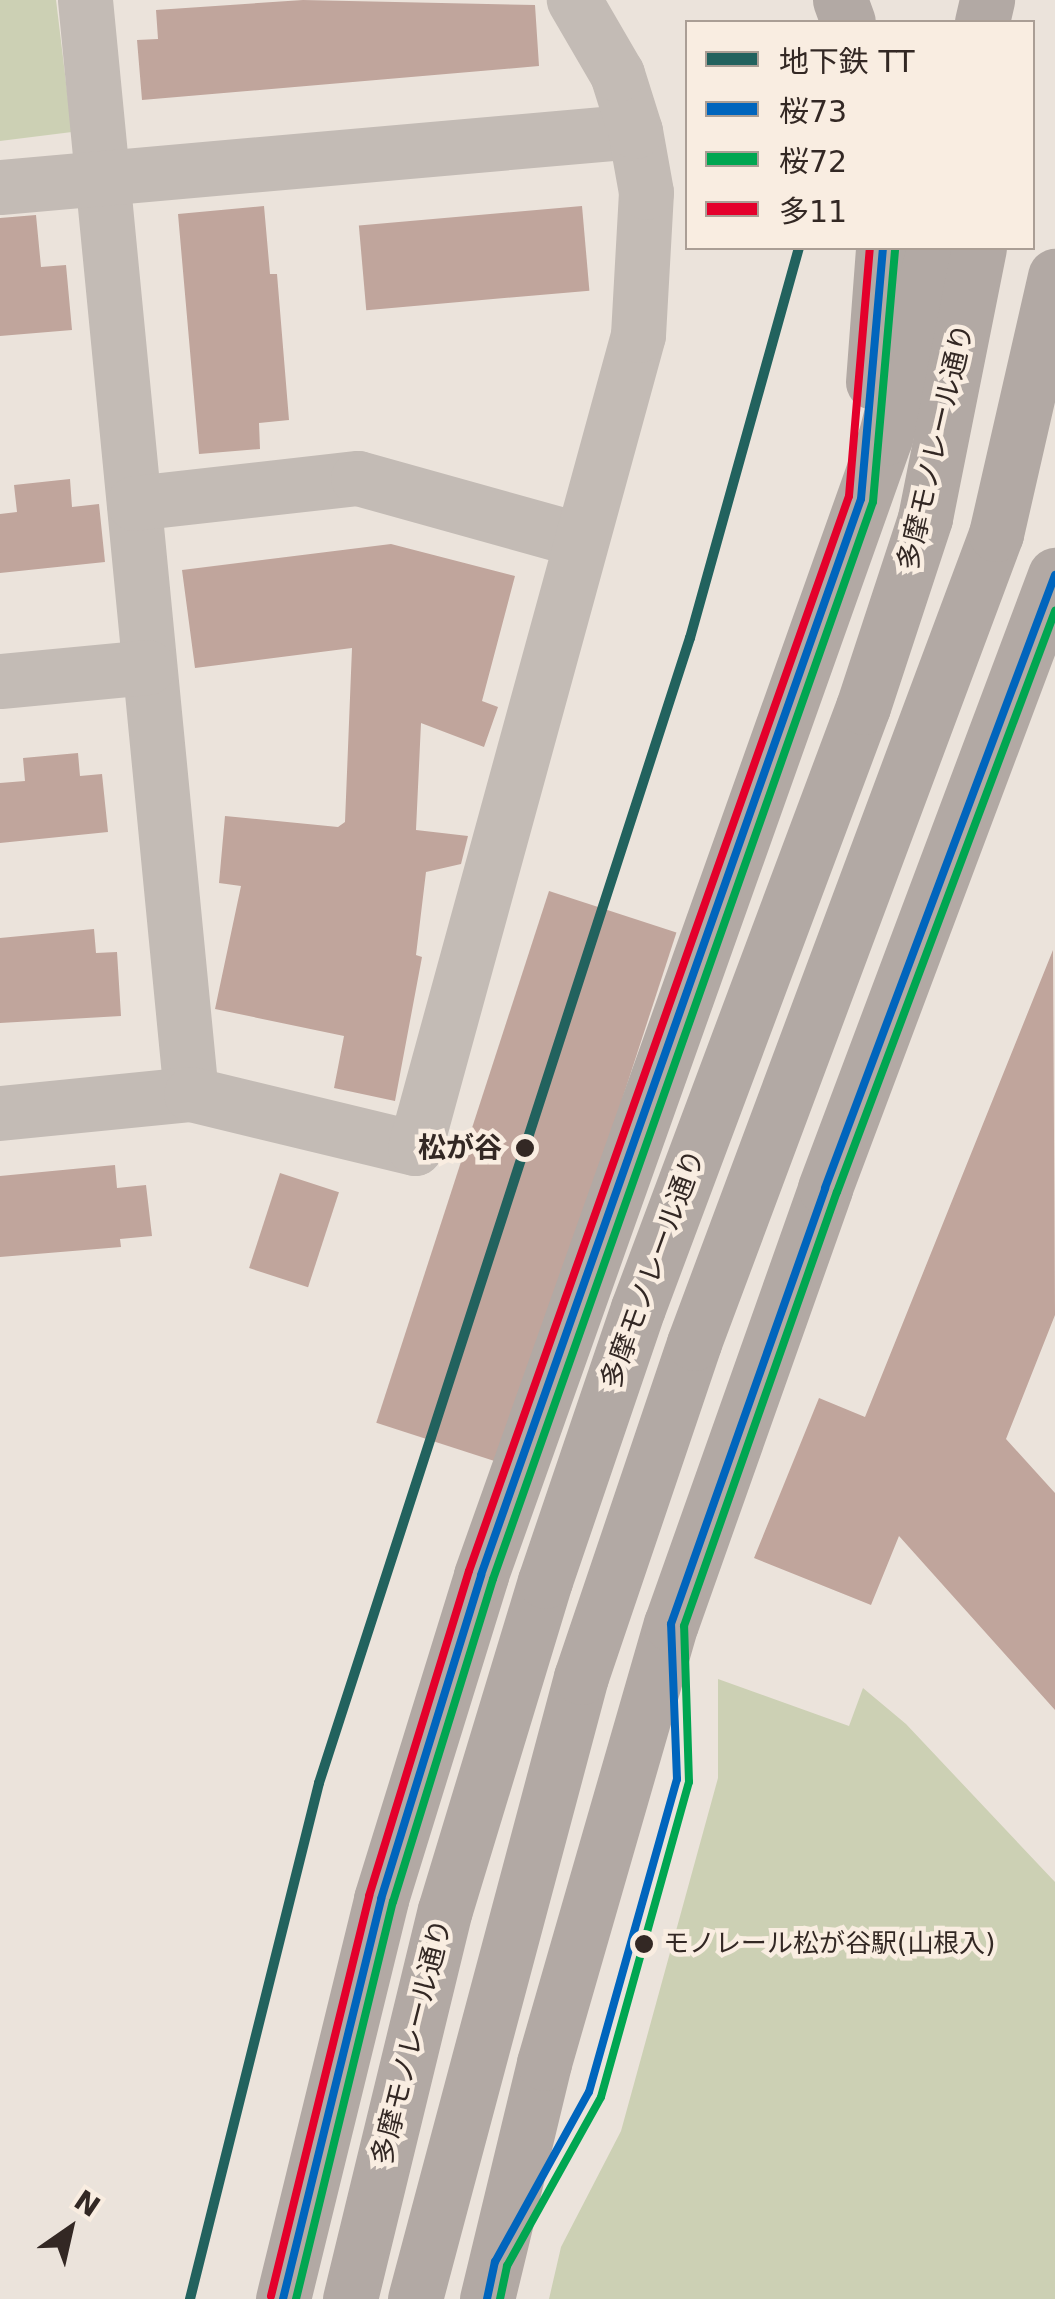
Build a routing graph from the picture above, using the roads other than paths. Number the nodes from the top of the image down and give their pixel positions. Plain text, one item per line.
1 (84, 0) edge
2 (574, 0) edge
3 (634, 131) junction
4 (99, 179) junction
5 (0, 188) edge
6 (883, 250) edge
7 (933, 250) edge
8 (979, 250) edge
9 (1055, 276) edge
10 (861, 499) junction
11 (134, 502) junction
12 (996, 534) junction
13 (580, 540) junction
14 (1055, 574) edge
15 (148, 667) junction
16 (0, 680) edge
17 (972, 806) junction
18 (191, 1094) junction
19 (0, 1113) edge
20 (283, 2299) edge
21 (350, 2299) edge
22 (415, 2299) edge
23 (486, 2299) edge

1 - 4 street
2 - 3 street
3 - 4 street
3 - 13 street
4 - 5 street
4 - 11 street
6 - 10 main road
7 - 10 main road
8 - 21 main road, 多摩モノレール通り
9 - 12 main road
10 - 20 main road
11 - 13 street
11 - 15 street
12 - 17 main road
12 - 22 main road
13 - 18 street
14 - 17 main road
15 - 16 street
15 - 18 street
17 - 23 main road
18 - 19 street

